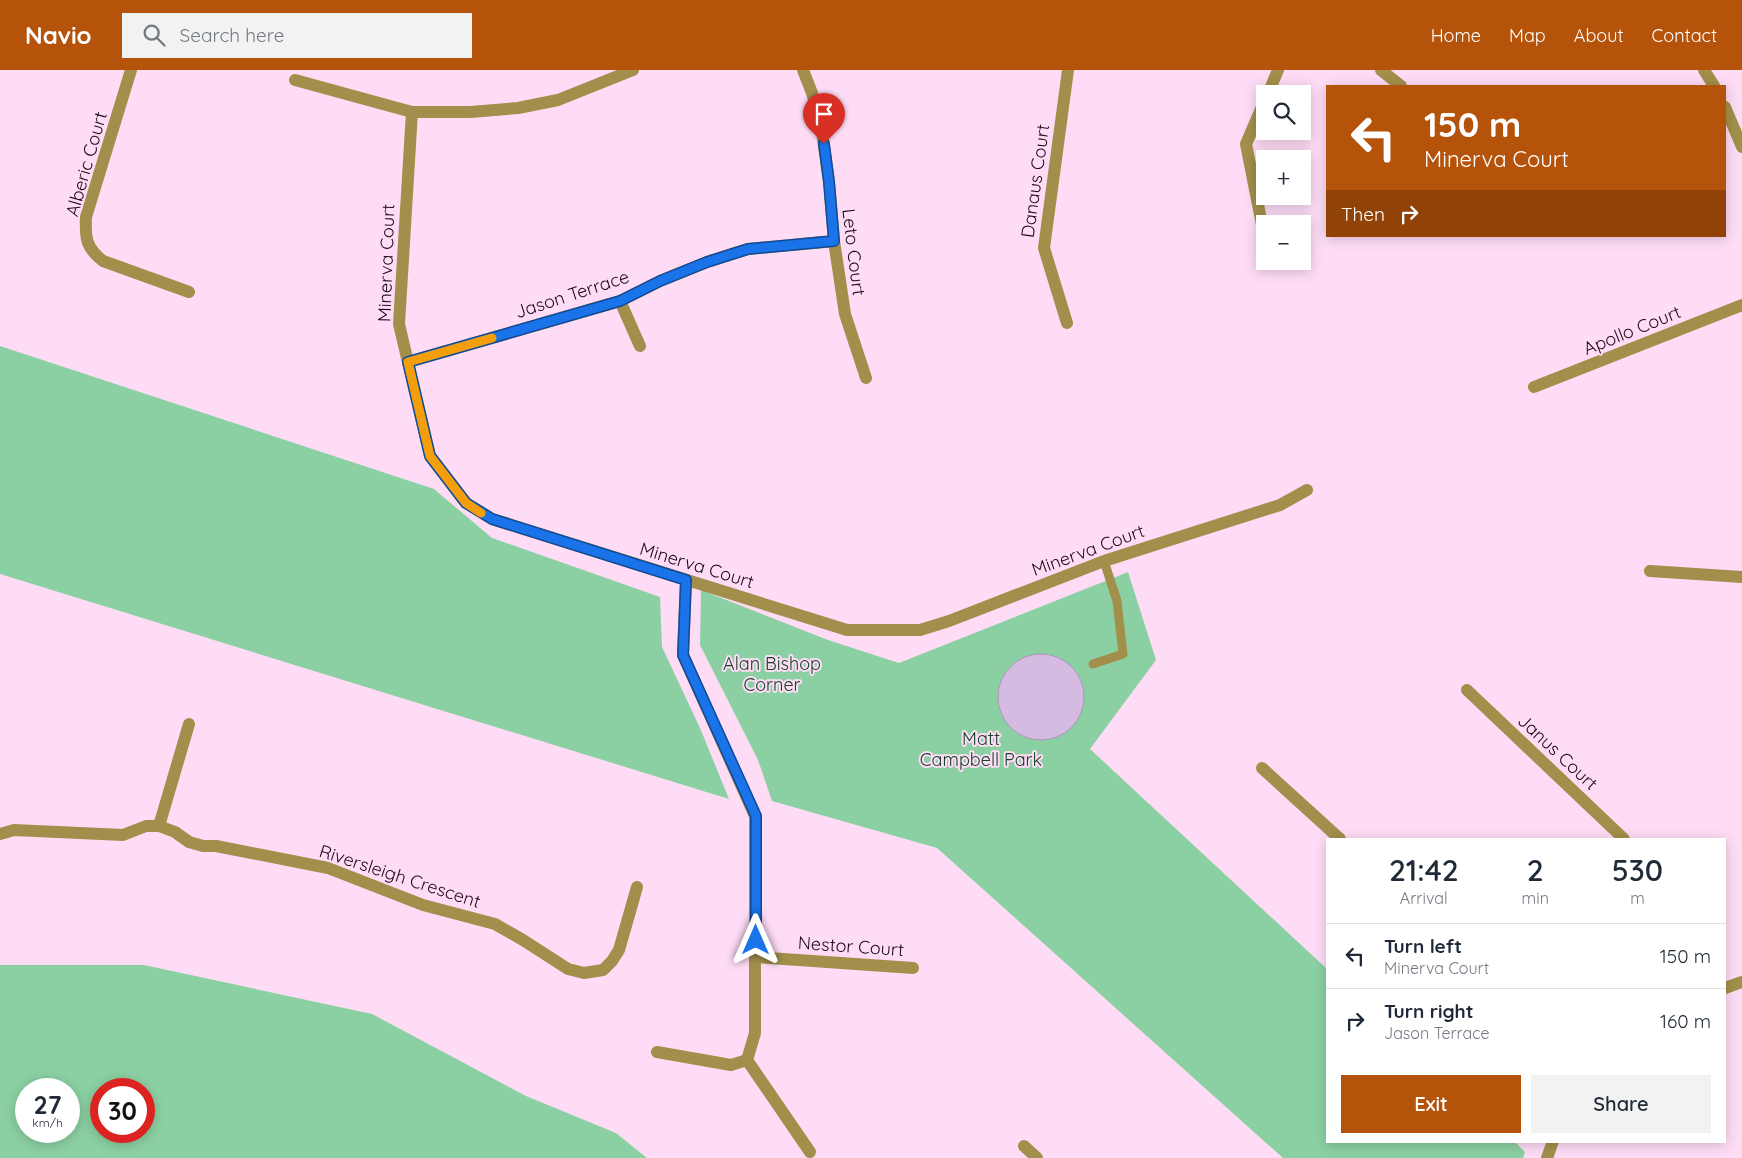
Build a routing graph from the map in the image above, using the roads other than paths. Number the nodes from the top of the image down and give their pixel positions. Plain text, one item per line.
1 (131, 70) edge
2 (633, 70) edge
3 (803, 70) edge
4 (1068, 70) edge
5 (1278, 70) edge
6 (1381, 70) edge
7 (1704, 70) edge
8 (295, 80) dead end
9 (1272, 85) edge
10 (1400, 85) edge
11 (1713, 85) edge
12 (1726, 108) edge
13 (412, 112) junction
14 (1256, 121) edge
15 (1742, 147) edge
16 (1260, 215) edge
17 (834, 241) junction
18 (189, 292) dead end
19 (620, 301) junction
20 (1742, 305) edge
21 (1067, 324) dead end
22 (640, 346) dead end
23 (408, 362) junction
24 (866, 378) dead end
25 (1534, 387) dead end
26 (1307, 490) dead end
27 (1104, 561) junction
28 (1650, 571) dead end
29 (1742, 577) edge
30 (686, 580) junction
31 (1093, 664) dead end
32 (1467, 690) dead end
33 (189, 724) dead end
34 (1262, 768) dead end
35 (158, 826) junction
36 (0, 834) edge
37 (1339, 838) edge
38 (1623, 838) edge
39 (637, 887) dead end
40 (756, 957) junction
41 (912, 968) dead end
42 (1742, 982) edge
43 (1726, 988) edge
44 (657, 1052) dead end
45 (747, 1060) junction
46 (1552, 1143) edge
47 (1024, 1146) dead end
48 (810, 1152) dead end
49 (1037, 1158) edge
50 (1547, 1158) edge

1 - 18 street, Alberic Court
2 - 13 street
3 - 17 street, Leto Court
4 - 21 street, Danaus Court
5 - 9 street
6 - 10 street
7 - 11 street
8 - 13 street
12 - 15 street
13 - 23 street, Minerva Court
14 - 16 street
17 - 19 street, Jason Terrace
17 - 24 street, Leto Court
19 - 22 street
19 - 23 street, Jason Terrace
20 - 25 street, Apollo Court
23 - 30 street, Minerva Court
26 - 27 street, Minerva Court
27 - 30 street, Minerva Court
27 - 31 lane
28 - 29 street
30 - 40 street
32 - 38 street, Janus Court
33 - 35 street
34 - 37 street
35 - 36 street
35 - 39 street, Riversleigh Crescent
40 - 41 street, Nestor Court
40 - 45 street
42 - 43 street
44 - 45 street
45 - 48 street
46 - 50 street
47 - 49 street

